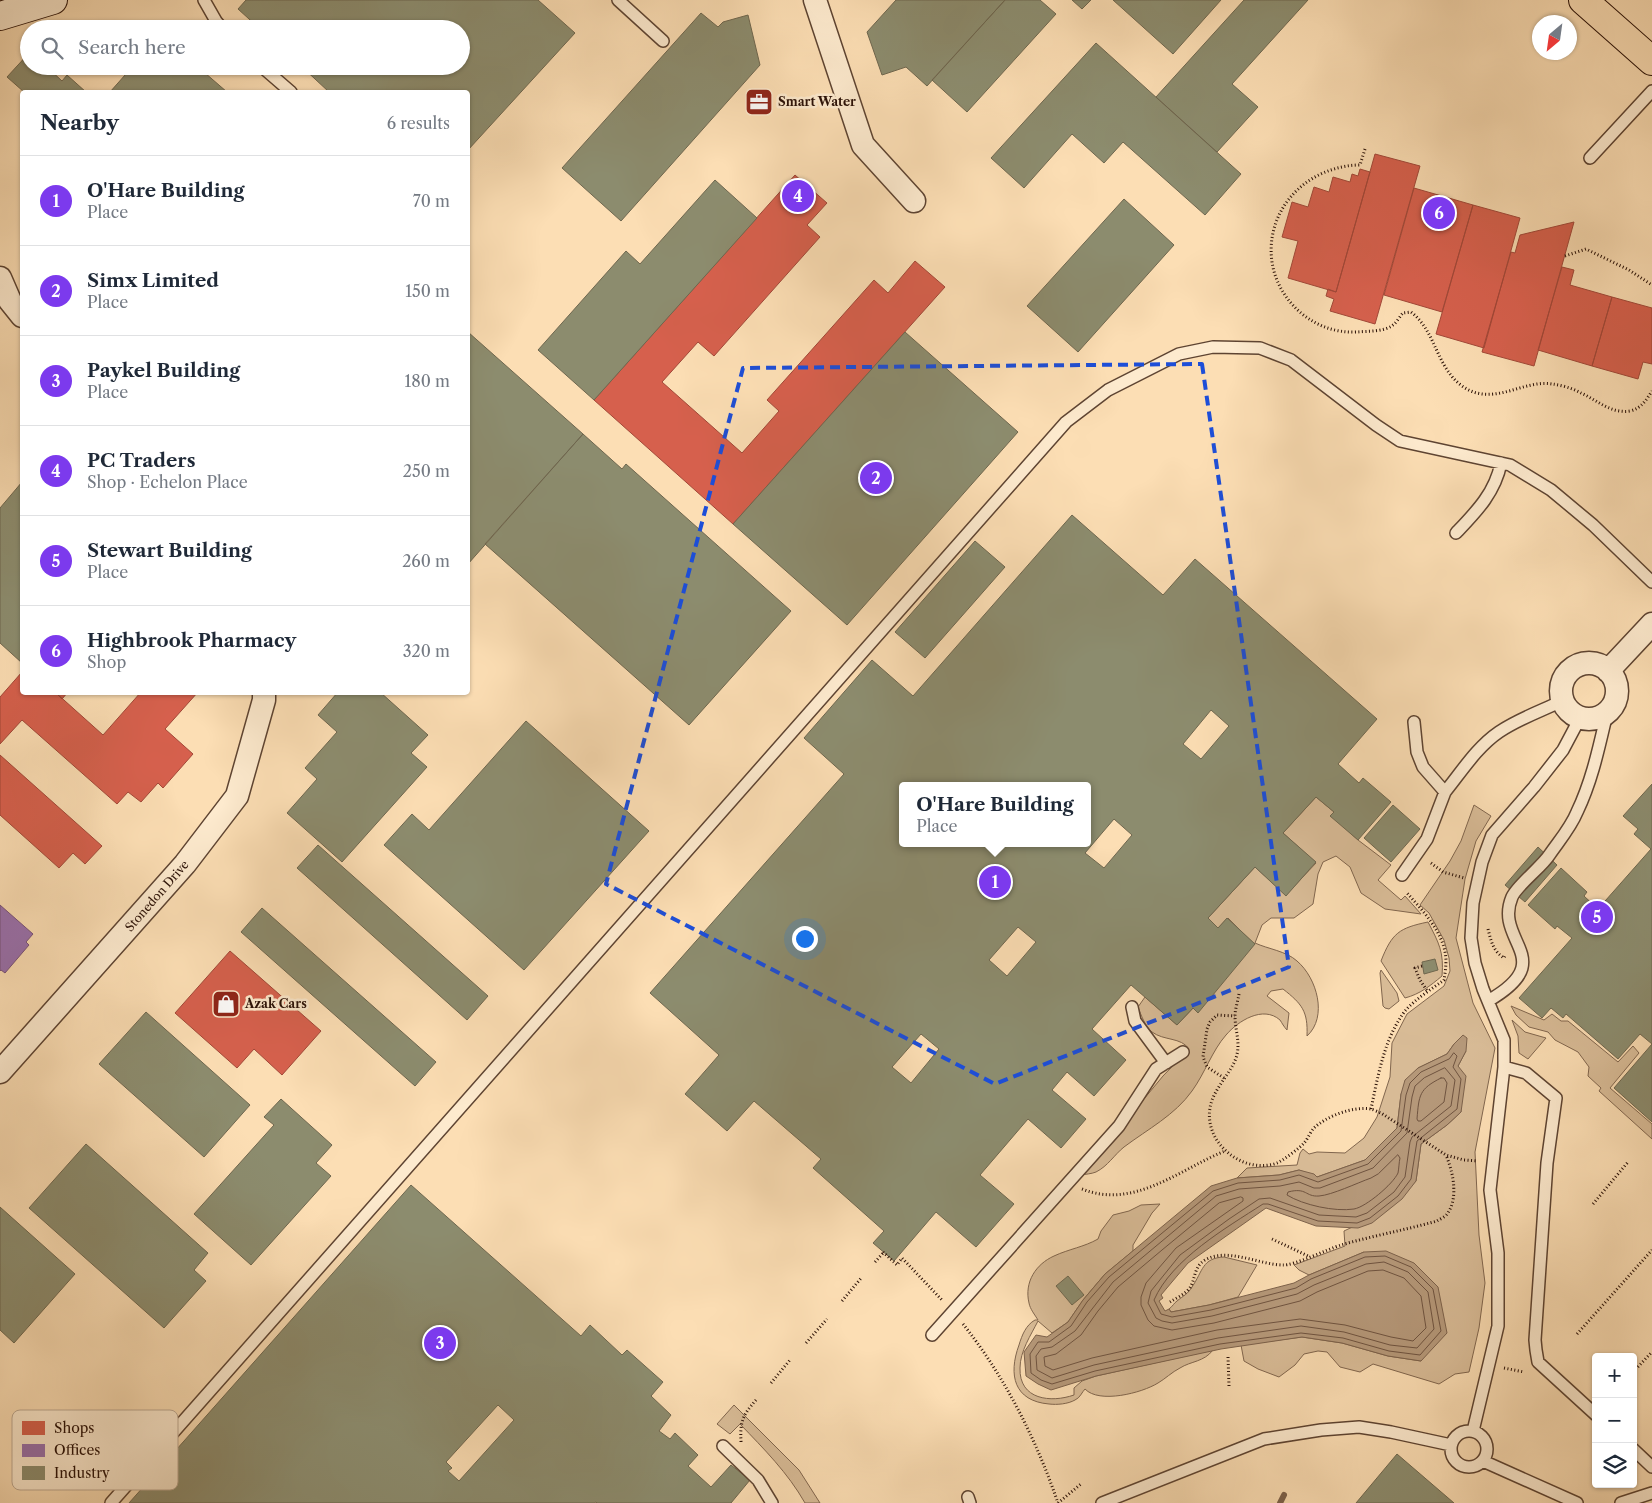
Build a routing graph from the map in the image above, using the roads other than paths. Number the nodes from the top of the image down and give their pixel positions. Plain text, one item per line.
1 (53, 0) edge
2 (618, 0) edge
3 (815, 0) edge
4 (1583, 0) edge
5 (207, 1) edge
6 (0, 16) edge
7 (216, 20) edge
8 (663, 41) dead end
9 (1652, 61) edge
10 (271, 75) edge
11 (289, 90) edge
12 (1652, 91) edge
13 (1590, 158) dead end
14 (914, 201) dead end
15 (0, 278) edge
16 (11, 309) edge
17 (1500, 463) junction
18 (1456, 533) dead end
19 (1652, 582) edge
20 (1652, 624) edge
21 (1608, 671) junction
22 (264, 695) edge
23 (1562, 701) junction
24 (1607, 713) junction
25 (1580, 718) junction
26 (1414, 722) dead end
27 (1445, 792) junction
28 (1402, 875) dead end
29 (1488, 1001) junction
30 (1132, 1007) dead end
31 (1183, 1052) dead end
32 (1166, 1063) junction
33 (1504, 1067) junction
34 (0, 1072) edge
35 (932, 1335) dead end
36 (1592, 1411) edge
37 (178, 1427) edge
38 (1473, 1431) junction
39 (1451, 1445) junction
40 (723, 1446) dead end
41 (1637, 1453) edge
42 (1483, 1461) junction
43 (1652, 1467) edge
44 (122, 1490) edge
45 (1652, 1494) edge
46 (111, 1503) edge
47 (772, 1503) edge
48 (1102, 1503) edge
49 (1577, 1503) edge
50 (1621, 1503) edge

1 - 6 main road
2 - 8 lane
3 - 14 street
4 - 9 main road
5 - 7 lane
10 - 11 lane
12 - 13 lane
15 - 16 street
17 - 18 lane
17 - 19 lane
17 - 37 lane
20 - 21 street
21 - 23 street
21 - 24 street
22 - 34 street, Stonedon Drive
23 - 25 street
23 - 27 lane
24 - 25 street
24 - 29 lane
25 - 29 lane
26 - 27 lane
27 - 28 lane
29 - 33 lane
30 - 32 lane
31 - 32 lane
32 - 35 lane
33 - 36 lane
33 - 38 lane
38 - 39 lane
38 - 42 lane
39 - 42 lane
39 - 48 lane
40 - 47 lane
41 - 43 lane
42 - 49 lane
44 - 46 lane
45 - 50 lane

